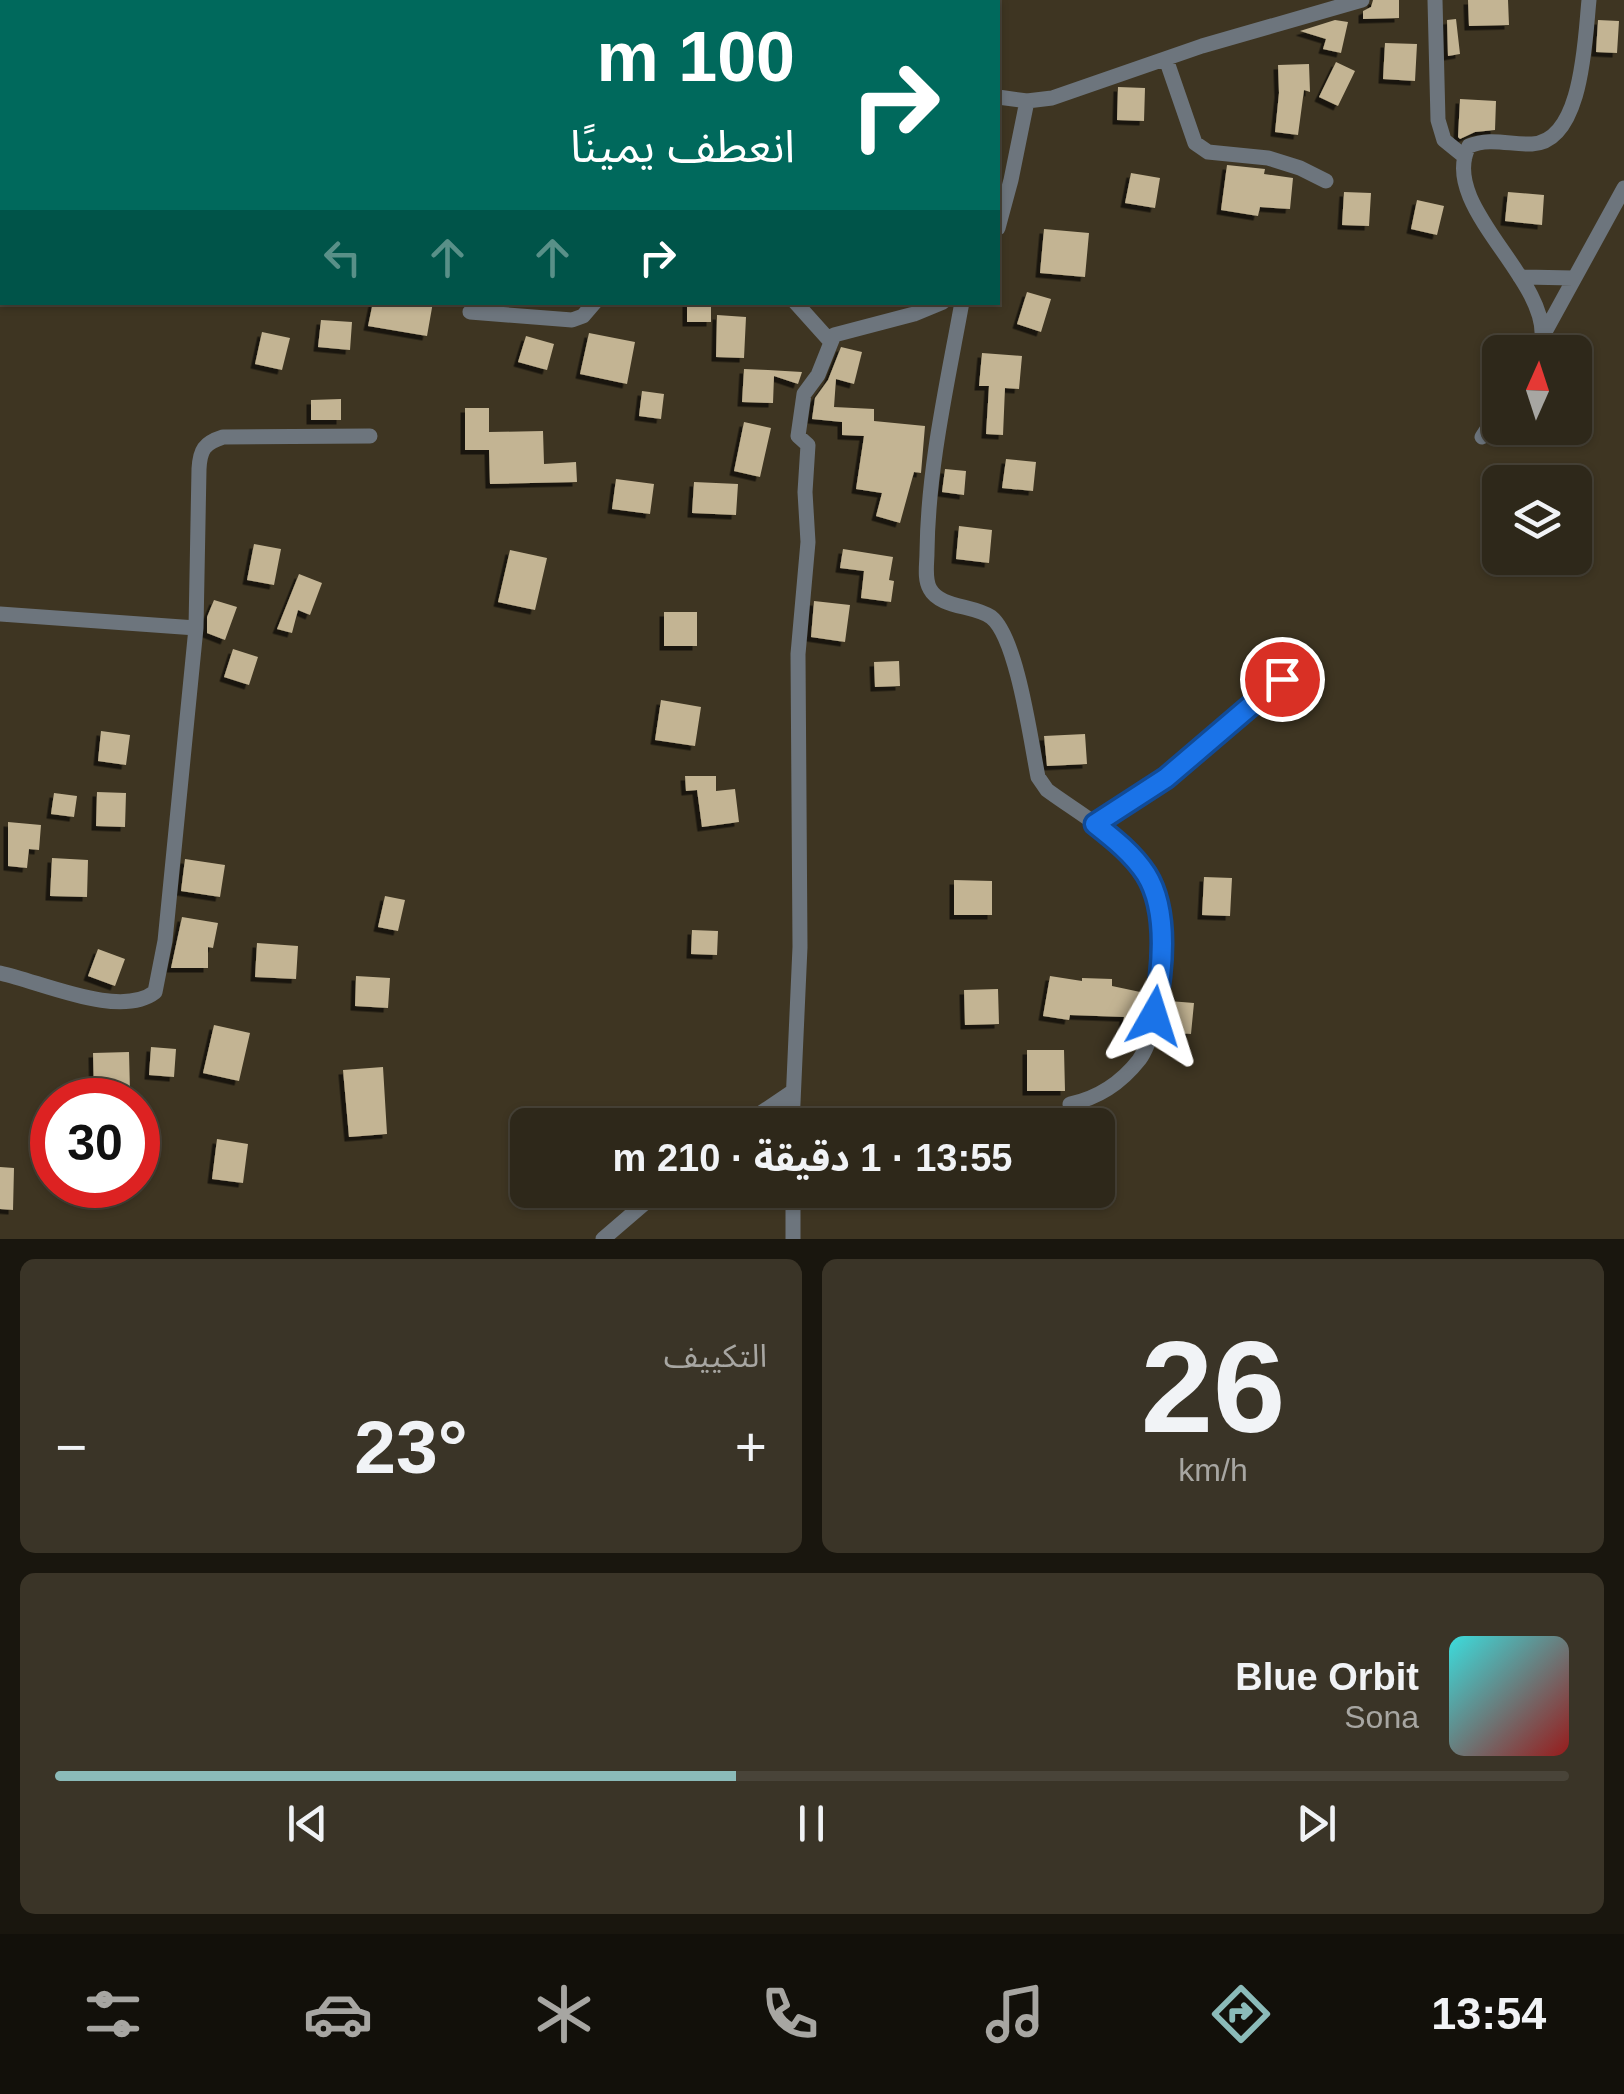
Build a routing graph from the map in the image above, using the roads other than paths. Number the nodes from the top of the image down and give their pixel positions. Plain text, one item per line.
1 (1362, 0) edge
2 (1435, 0) edge
3 (1589, 0) edge
4 (1166, 59) junction
5 (1000, 97) edge
6 (1027, 101) junction
7 (1464, 157) junction
8 (1326, 181) dead end
9 (1624, 188) edge
10 (1000, 221) edge
11 (1520, 277) junction
12 (1572, 278) junction
13 (592, 305) edge
14 (798, 305) edge
15 (935, 305) edge
16 (961, 305) edge
17 (470, 312) dead end
18 (1538, 335) edge
19 (1543, 335) edge
20 (830, 341) junction
21 (370, 436) dead end
22 (0, 614) edge
23 (196, 628) junction
24 (1282, 679) dead end
25 (1095, 824) junction
26 (0, 973) edge
27 (792, 1092) junction
28 (1070, 1104) dead end
29 (768, 1108) edge
30 (792, 1108) edge
31 (639, 1208) edge
32 (793, 1208) edge
33 (603, 1239) edge
34 (793, 1239) edge

1 - 4 street
2 - 7 street
3 - 7 street
4 - 6 street
4 - 8 street
5 - 6 street
6 - 10 street
7 - 11 street
9 - 12 street
11 - 12 street
11 - 18 street
12 - 19 street
13 - 17 street
14 - 20 street
15 - 20 street
16 - 25 street
20 - 27 street
21 - 23 street
22 - 23 street
23 - 26 street
24 - 25 street
25 - 28 street
27 - 29 street
27 - 30 street
31 - 33 street
32 - 34 street

